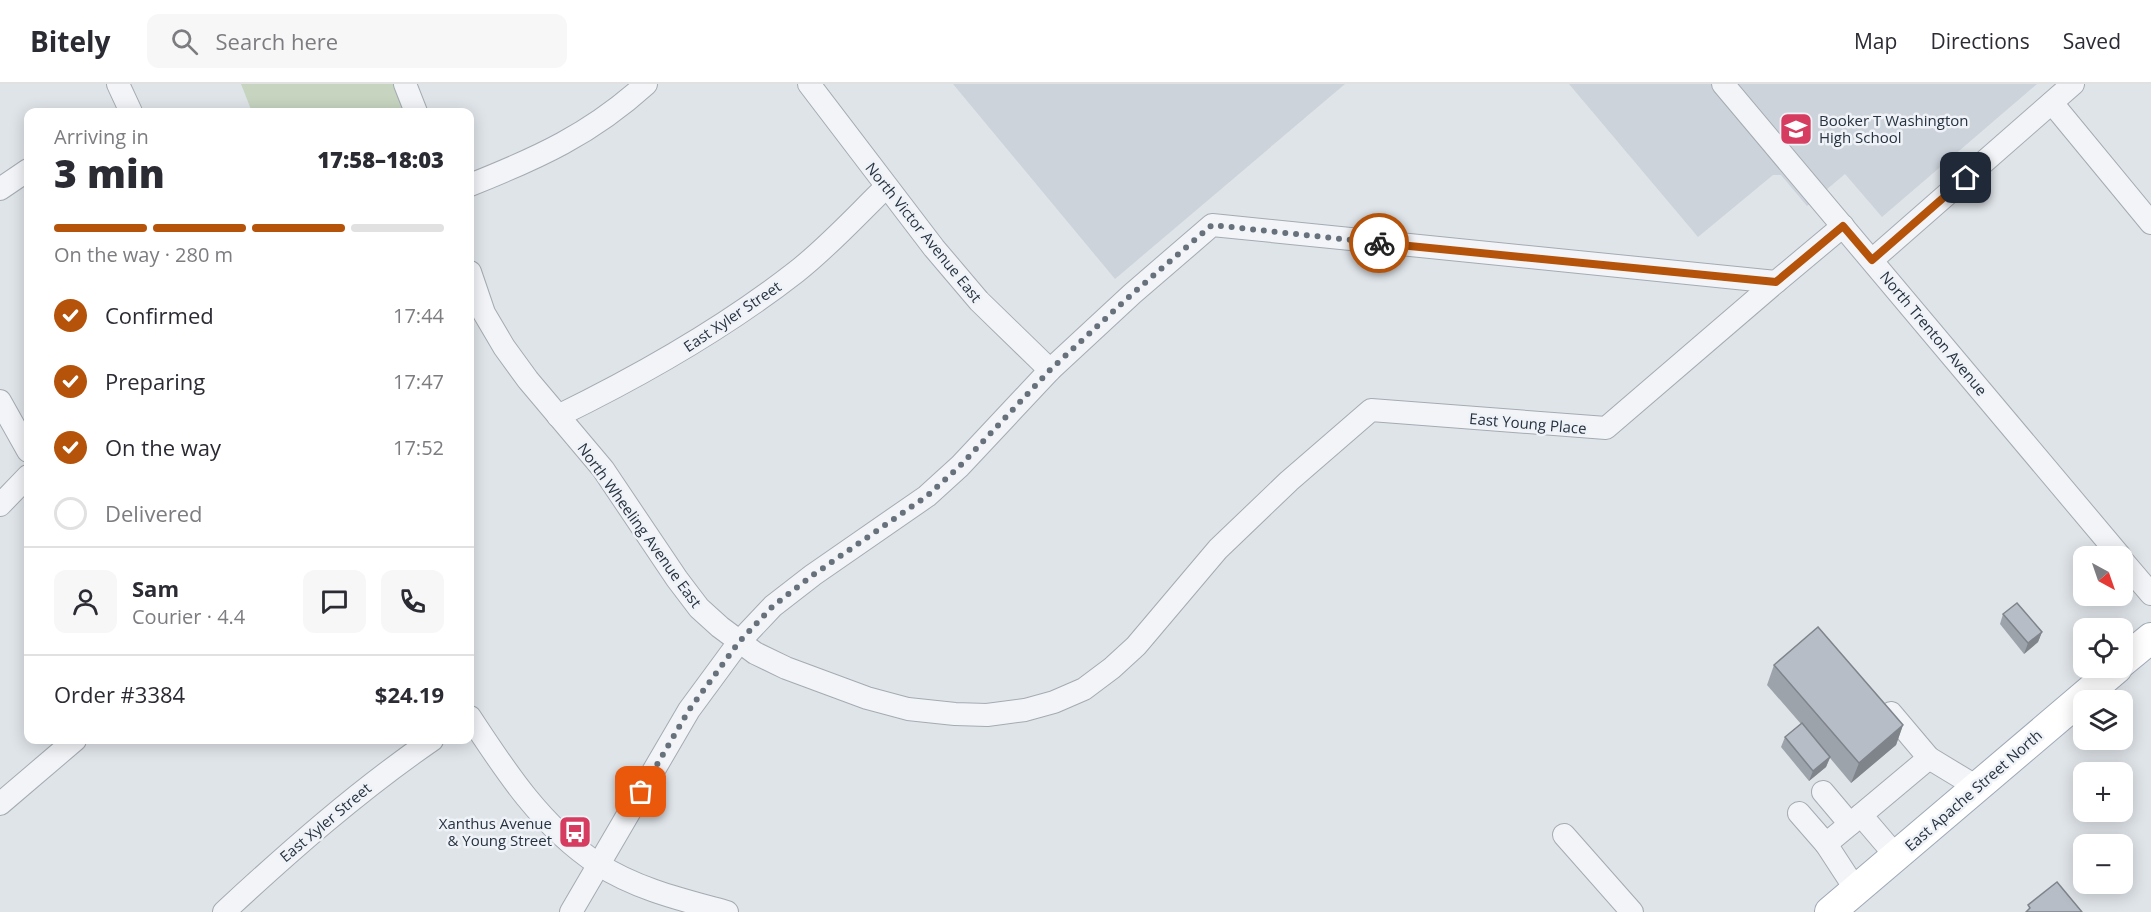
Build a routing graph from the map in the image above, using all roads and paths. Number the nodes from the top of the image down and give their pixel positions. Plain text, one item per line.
1 (118, 84) edge
2 (405, 84) edge
3 (646, 84) edge
4 (809, 84) edge
5 (1723, 84) edge
6 (2073, 84) edge
7 (2052, 103) junction
8 (127, 108) edge
9 (414, 108) edge
10 (24, 173) edge
11 (474, 183) edge
12 (886, 187) junction
13 (0, 189) edge
14 (2151, 223) edge
15 (1843, 226) junction
16 (1872, 260) junction
17 (1776, 282) junction
18 (474, 284) edge
19 (1050, 370) junction
20 (0, 401) edge
21 (558, 416) junction
22 (24, 444) edge
23 (24, 480) edge
24 (1289, 481) joint
25 (0, 505) edge
26 (2112, 546) edge
27 (2133, 573) edge
28 (2151, 594) edge
29 (2151, 638) edge
30 (739, 642) junction
31 (2133, 653) edge
32 (2105, 678) edge
33 (1891, 713) edge
34 (474, 723) edge
35 (70, 744) edge
36 (426, 744) edge
37 (1929, 758) junction
38 (1977, 787) junction
39 (1823, 792) dead end
40 (0, 804) edge
41 (1799, 813) dead end
42 (1855, 820) junction
43 (1564, 835) dead end
44 (1826, 844) junction
45 (1896, 856) junction
46 (599, 865) junction
47 (1857, 890) junction
48 (224, 912) edge
49 (571, 912) edge
50 (727, 912) edge
51 (1632, 912) edge
52 (1830, 912) edge

1 - 8 street
2 - 9 street
3 - 11 street
4 - 12 street, North Victor Avenue East
5 - 15 street, North Trenton Avenue
6 - 7 street
7 - 14 street
7 - 16 street
10 - 13 street
12 - 19 street, North Victor Avenue East
12 - 21 street, East Xyler Street
15 - 16 street, North Trenton Avenue
15 - 17 street, East Young Place
16 - 26 street, North Trenton Avenue
17 - 19 street
17 - 24 street, East Young Place
18 - 21 street, North Wheeling Avenue East
19 - 30 street
20 - 22 street
21 - 30 street, North Wheeling Avenue East
23 - 25 street
24 - 30 street, North Wheeling Avenue East
27 - 28 street
29 - 31 main road
30 - 46 street
32 - 38 main road, East Apache Street North
33 - 37 street
34 - 46 street
35 - 40 street
36 - 48 street, East Xyler Street
37 - 38 street
37 - 42 street
38 - 45 main road, East Apache Street North
39 - 42 street
41 - 44 street
42 - 44 street
42 - 45 street
43 - 51 street
44 - 47 street
45 - 47 main road, East Apache Street North
46 - 49 street
46 - 50 street
47 - 52 main road, East Apache Street North

